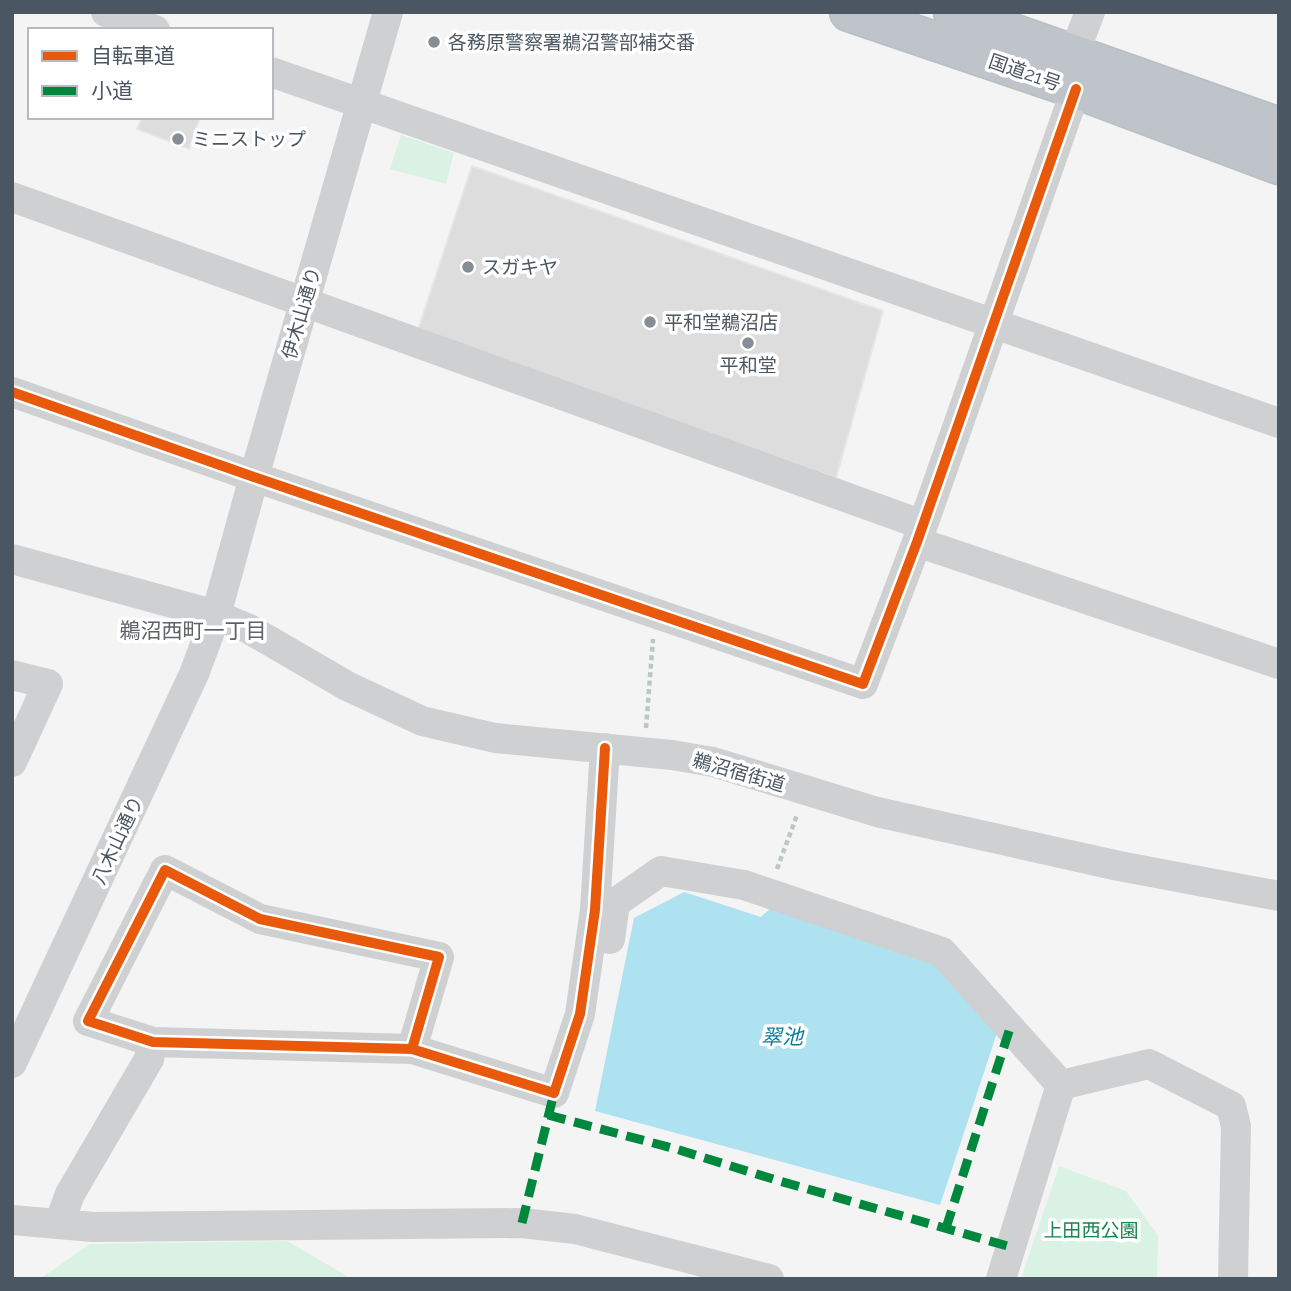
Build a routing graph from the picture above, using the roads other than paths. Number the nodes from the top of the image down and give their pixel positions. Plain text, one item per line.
1 (106, 12) edge
2 (388, 12) edge
3 (849, 12) edge
4 (953, 12) edge
5 (1090, 12) edge
6 (150, 28) edge
7 (1074, 72) junction
8 (273, 73) edge
9 (361, 105) junction
10 (1279, 127) edge
11 (1279, 165) edge
12 (12, 197) edge
13 (305, 301) junction
14 (992, 323) junction
15 (12, 392) edge
16 (1279, 423) edge
17 (254, 477) junction
18 (920, 534) junction
19 (12, 559) edge
20 (216, 615) junction
21 (1279, 664) edge
22 (12, 675) edge
23 (605, 748) junction
24 (12, 762) edge
25 (1279, 896) edge
26 (153, 1042) junction
27 (412, 1048) junction
28 (12, 1063) edge
29 (562, 1068) junction
30 (1061, 1086) junction
31 (12, 1220) edge
32 (59, 1224) junction
33 (769, 1279) edge
34 (1002, 1279) edge
35 (1233, 1279) edge

1 - 6 street
2 - 9 street, 伊木山通り
3 - 7 highway, 国道21号
4 - 7 highway, 国道21号
5 - 7 street
7 - 10 highway, 国道21号
7 - 11 highway, 国道21号
7 - 14 street
8 - 9 street
9 - 13 street, 伊木山通り
9 - 14 street
12 - 13 street
13 - 17 street, 伊木山通り
13 - 18 street
14 - 16 street
14 - 18 street
15 - 17 street
17 - 18 street
17 - 20 street, 伊木山通り
18 - 21 street
19 - 20 street, 鵜沼宿街道
20 - 23 street, 鵜沼宿街道
20 - 28 street, 八木山通り
22 - 24 street
23 - 25 street, 鵜沼宿街道
23 - 29 street
26 - 27 street
26 - 27 street
26 - 32 street
27 - 29 street
29 - 30 street
30 - 34 street
30 - 35 street
31 - 32 street
32 - 33 street

